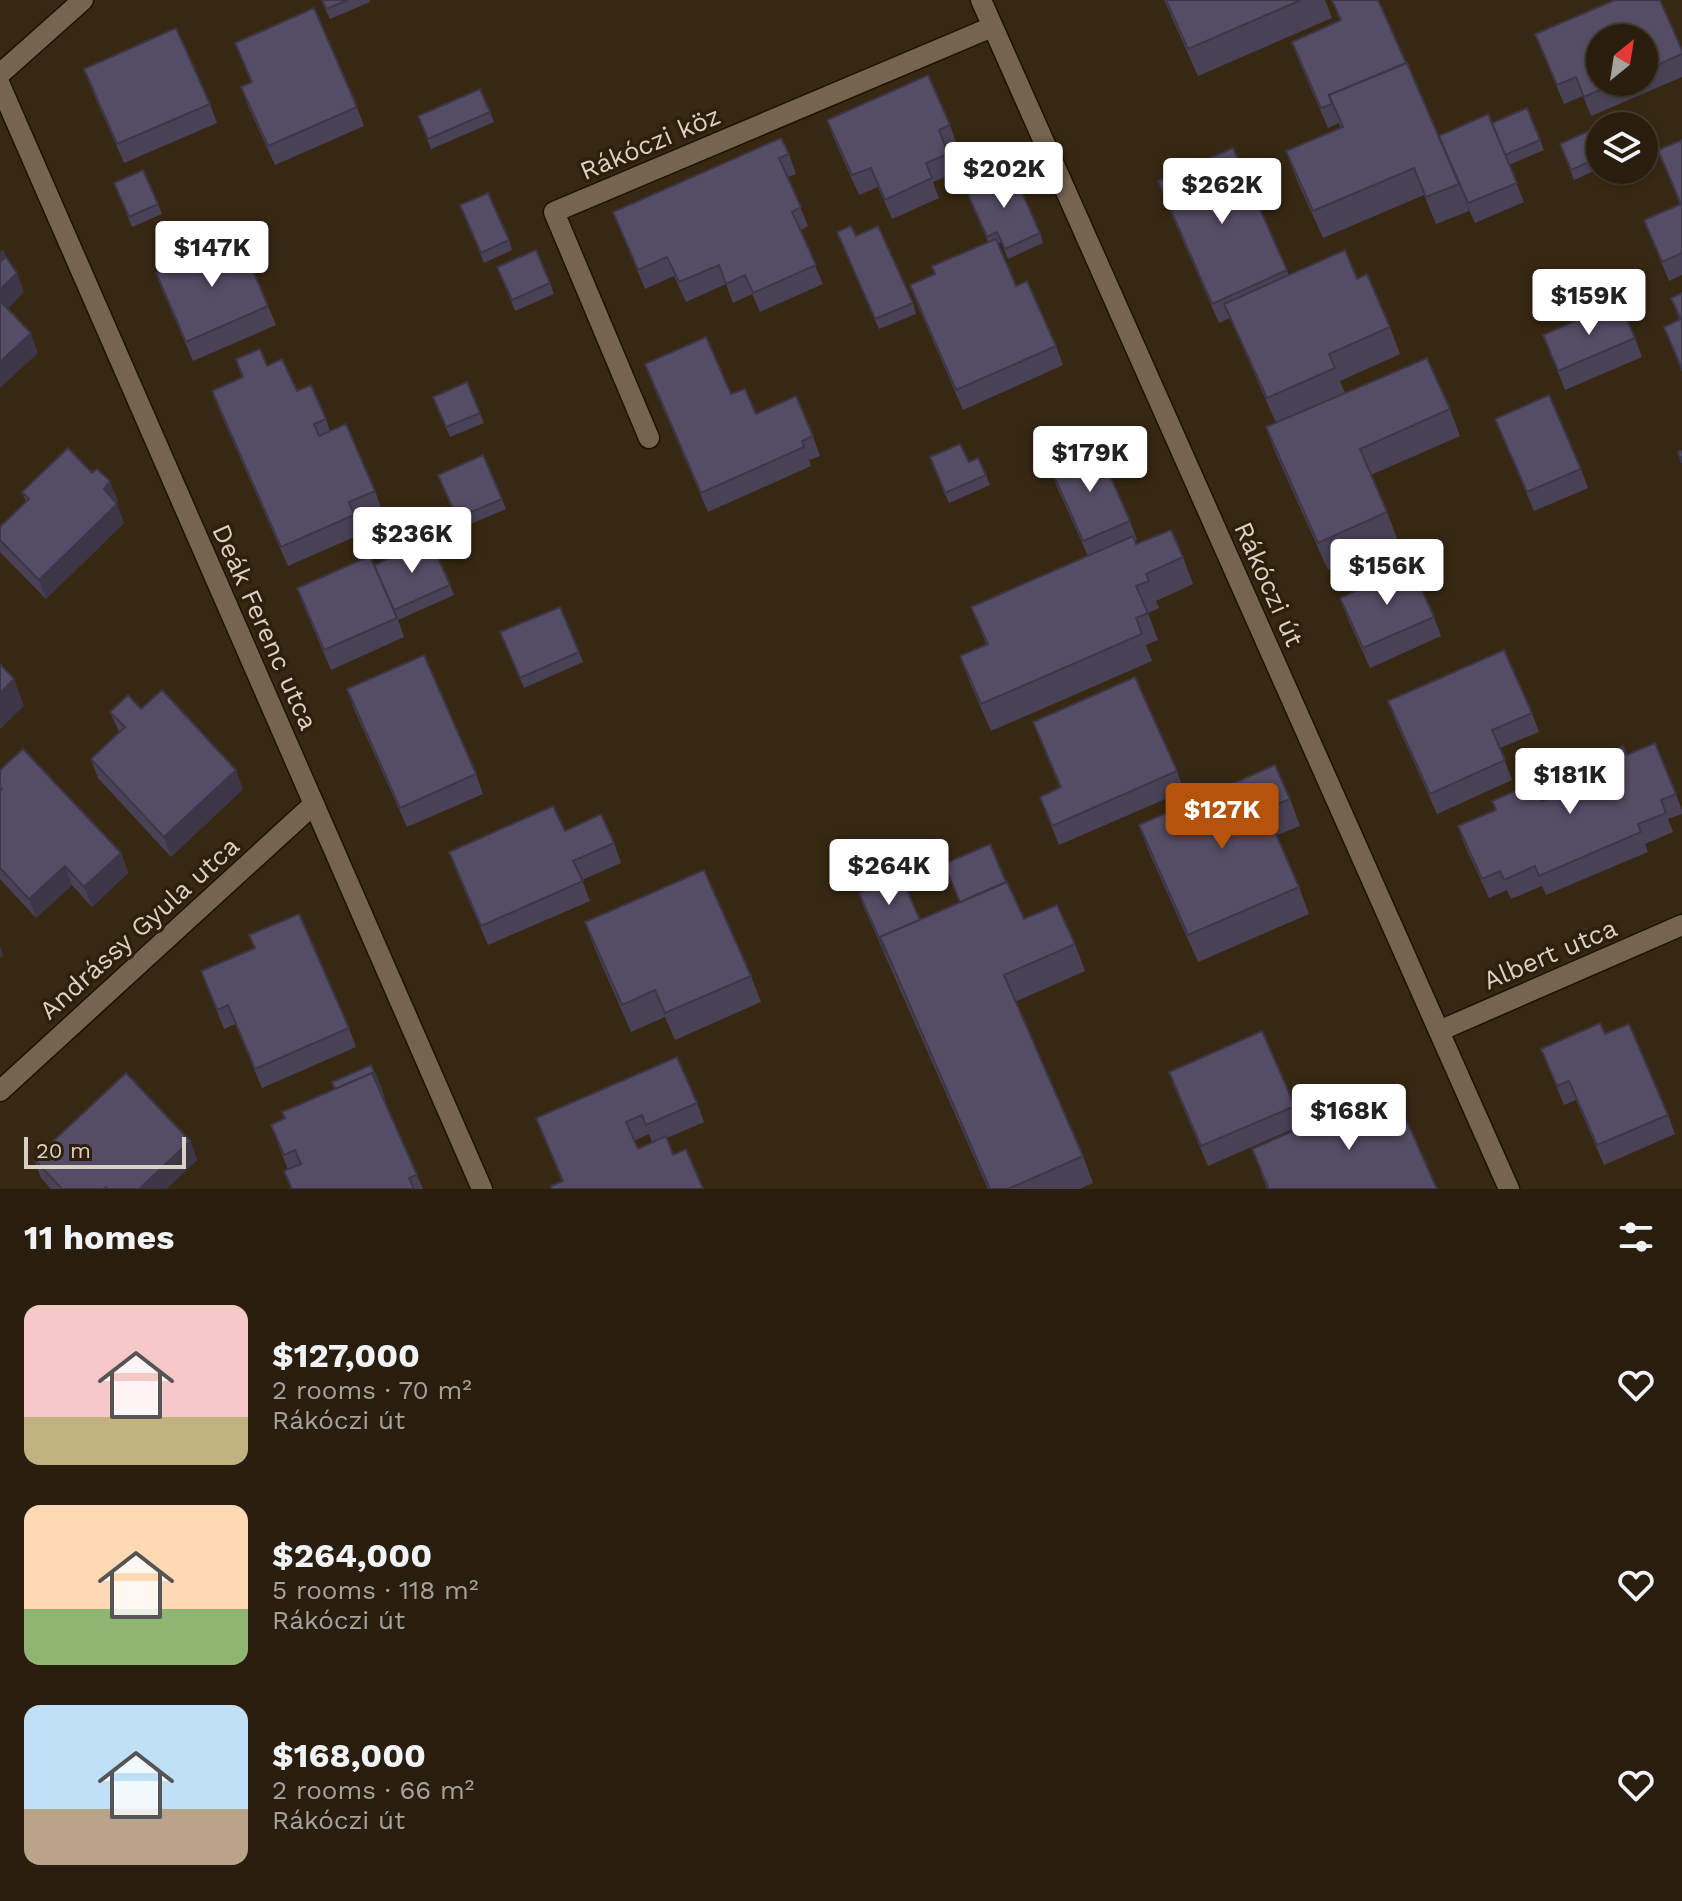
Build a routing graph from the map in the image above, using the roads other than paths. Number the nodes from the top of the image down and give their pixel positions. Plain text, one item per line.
1 (83, 0) edge
2 (981, 0) edge
3 (992, 27) junction
4 (0, 74) edge
5 (0, 85) edge
6 (649, 438) dead end
7 (314, 804) junction
8 (1682, 925) edge
9 (1439, 1031) junction
10 (0, 1091) edge
11 (482, 1189) edge
12 (1509, 1189) edge

1 - 4 street
2 - 3 street, Rákóczi út
3 - 6 street, Rákóczi köz
3 - 9 street, Rákóczi út
5 - 7 street, Deák Ferenc utca
7 - 10 street, Andrássy Gyula utca
7 - 11 street, Deák Ferenc utca
8 - 9 street, Albert utca
9 - 12 street, Rákóczi út

